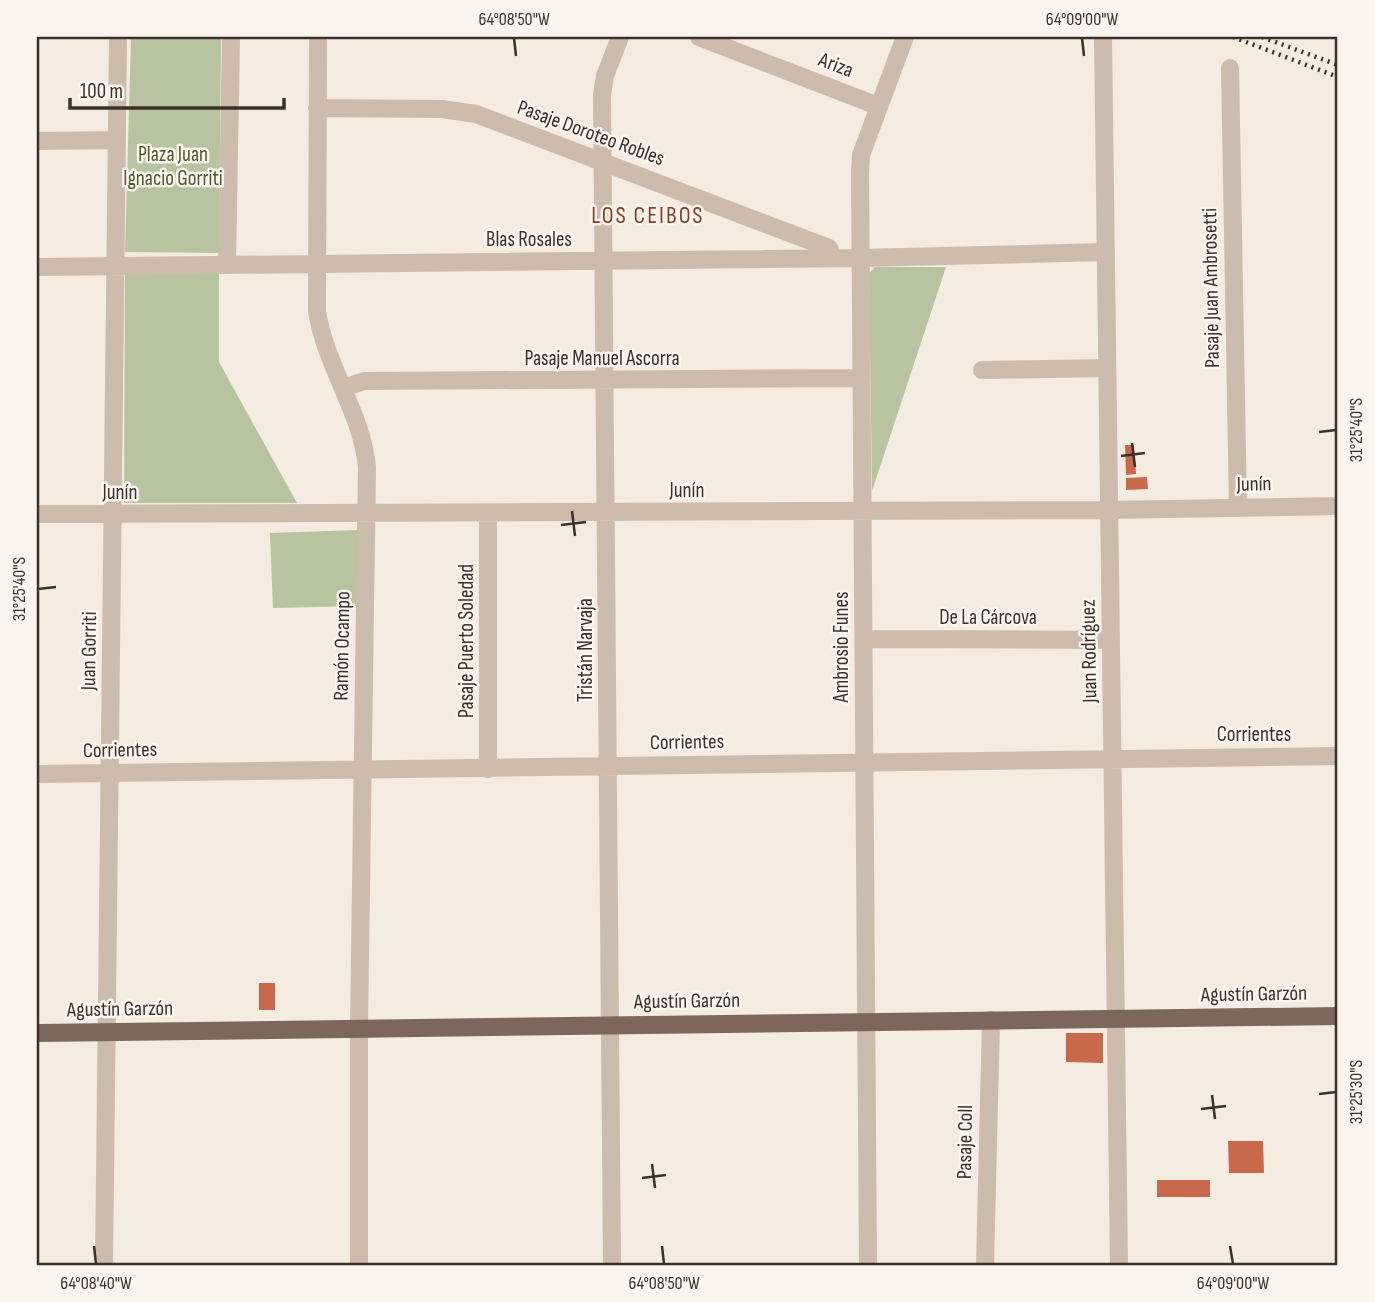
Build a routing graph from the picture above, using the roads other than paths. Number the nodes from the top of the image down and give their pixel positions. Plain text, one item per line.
1 (118, 37) edge
2 (231, 37) edge
3 (318, 37) edge
4 (620, 37) edge
5 (699, 37) edge
6 (905, 37) edge
7 (1103, 37) edge
8 (1230, 68) dead end
9 (878, 106) junction
10 (317, 108) junction
11 (117, 140) junction
12 (37, 141) edge
13 (603, 161) junction
14 (1106, 252) junction
15 (834, 258) junction
16 (861, 258) junction
17 (604, 261) junction
18 (316, 263) junction
19 (227, 264) junction
20 (116, 265) junction
21 (37, 267) edge
22 (1107, 368) junction
23 (982, 370) dead end
24 (862, 378) junction
25 (607, 382) junction
26 (343, 388) junction
27 (1338, 506) edge
28 (1238, 507) junction
29 (1109, 510) junction
30 (863, 511) junction
31 (488, 513) junction
32 (608, 513) junction
33 (37, 514) edge
34 (113, 514) junction
35 (368, 514) junction
36 (864, 639) junction
37 (1111, 640) junction
38 (1338, 756) edge
39 (1114, 758) junction
40 (864, 762) junction
41 (608, 765) junction
42 (362, 769) junction
43 (488, 769) junction
44 (111, 773) junction
45 (37, 774) edge
46 (1338, 1016) edge
47 (1116, 1018) junction
48 (991, 1020) junction
49 (868, 1021) junction
50 (611, 1025) junction
51 (359, 1028) junction
52 (108, 1032) junction
53 (37, 1033) edge
54 (104, 1265) edge
55 (359, 1265) edge
56 (612, 1265) edge
57 (868, 1265) edge
58 (985, 1265) edge
59 (1119, 1265) edge

1 - 11 street, Juan Gorriti
2 - 19 street
3 - 10 street, Ramón Ocampo
4 - 13 street, Tristán Narvaja
5 - 9 street, Ariza
6 - 9 street, Ambrosio Funes
7 - 14 street, Juan Rodríguez
8 - 28 street, Pasaje Juan Ambrosetti
9 - 16 street, Ambrosio Funes
10 - 13 street, Pasaje Doroteo Robles
10 - 18 street, Ramón Ocampo
11 - 12 street
11 - 20 street, Juan Gorriti
13 - 15 street, Pasaje Doroteo Robles
13 - 17 street, Tristán Narvaja
14 - 16 street, Blas Rosales
14 - 22 street, Juan Rodríguez
15 - 16 street, Blas Rosales
15 - 17 street, Blas Rosales
16 - 24 street, Ambrosio Funes
17 - 18 street, Blas Rosales
17 - 25 street, Tristán Narvaja
18 - 19 street, Blas Rosales
18 - 26 street, Ramón Ocampo
19 - 20 street, Blas Rosales
20 - 21 street, Blas Rosales
20 - 34 street, Juan Gorriti
22 - 23 street
22 - 29 street, Juan Rodríguez
24 - 25 street, Pasaje Manuel Ascorra
24 - 30 street, Ambrosio Funes
25 - 26 street, Pasaje Manuel Ascorra
25 - 32 street, Tristán Narvaja
26 - 35 street, Ramón Ocampo
27 - 28 street, Junín
28 - 29 street, Junín
29 - 30 street, Junín
29 - 37 street, Juan Rodríguez
30 - 32 street, Junín
30 - 36 street, Ambrosio Funes
31 - 32 street, Junín
31 - 35 street, Junín
31 - 43 street, Pasaje Puerto Soledad
32 - 41 street, Tristán Narvaja
33 - 34 street, Junín
34 - 35 street, Junín
34 - 44 street, Juan Gorriti
35 - 42 street, Ramón Ocampo
36 - 37 street, De La Cárcova
36 - 40 street, Ambrosio Funes
37 - 39 street, Juan Rodríguez
38 - 39 street, Corrientes
39 - 40 street, Corrientes
39 - 47 street, Juan Rodríguez
40 - 41 street, Corrientes
40 - 49 street, Ambrosio Funes
41 - 43 street, Corrientes
41 - 50 street, Tristán Narvaja
42 - 43 street, Corrientes
42 - 44 street, Corrientes
42 - 51 street, Ramón Ocampo
44 - 45 street, Corrientes
44 - 52 street, Juan Gorriti
46 - 47 main road, Agustín Garzón
47 - 48 main road, Agustín Garzón
47 - 59 street, Juan Rodríguez
48 - 49 main road, Agustín Garzón
48 - 58 street, Pasaje Coll
49 - 50 main road, Agustín Garzón
49 - 57 street, Ambrosio Funes
50 - 51 main road, Agustín Garzón
50 - 56 street, Tristán Narvaja
51 - 52 main road, Agustín Garzón
51 - 55 street, Ramón Ocampo
52 - 53 main road, Agustín Garzón
52 - 54 street, Juan Gorriti

